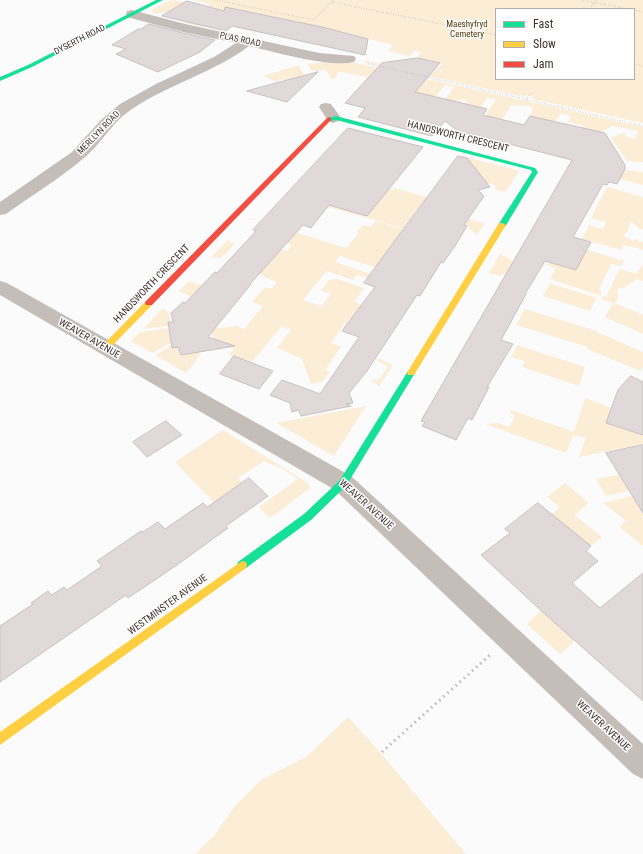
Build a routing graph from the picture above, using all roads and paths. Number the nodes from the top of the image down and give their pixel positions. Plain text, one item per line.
1 (160, 0) edge
2 (216, 0) edge
3 (581, 0) edge
4 (596, 0) edge
5 (333, 1) edge
6 (594, 2) junction
7 (591, 8) edge
8 (624, 8) edge
9 (132, 14) junction
10 (495, 35) edge
11 (246, 42) junction
12 (349, 59) joint
13 (0, 79) edge
14 (531, 93) dead end
15 (526, 100) junction
16 (643, 126) edge
17 (0, 210) edge
18 (0, 287) edge
19 (105, 348) junction
20 (343, 483) junction
21 (508, 638) junction
22 (0, 739) edge
23 (382, 752) dead end
24 (643, 764) edge

1 - 9 street, DYSERTH ROAD
2 - 5 path
3 - 6 path
4 - 6 path
5 - 10 path
6 - 7 path
6 - 8 path
9 - 11 street, PLAS ROAD
9 - 13 street, DYSERTH ROAD
11 - 12 street, PLAS ROAD
11 - 17 street, MERLLYN ROAD
12 - 15 path
14 - 15 path
15 - 16 path
18 - 19 street, WEAVER AVENUE
19 - 20 street, WEAVER AVENUE
19 - 20 street, HANDSWORTH CRESCENT
20 - 21 street, WEAVER AVENUE
20 - 22 street, WESTMINSTER AVENUE
21 - 23 path
21 - 24 street, WEAVER AVENUE

